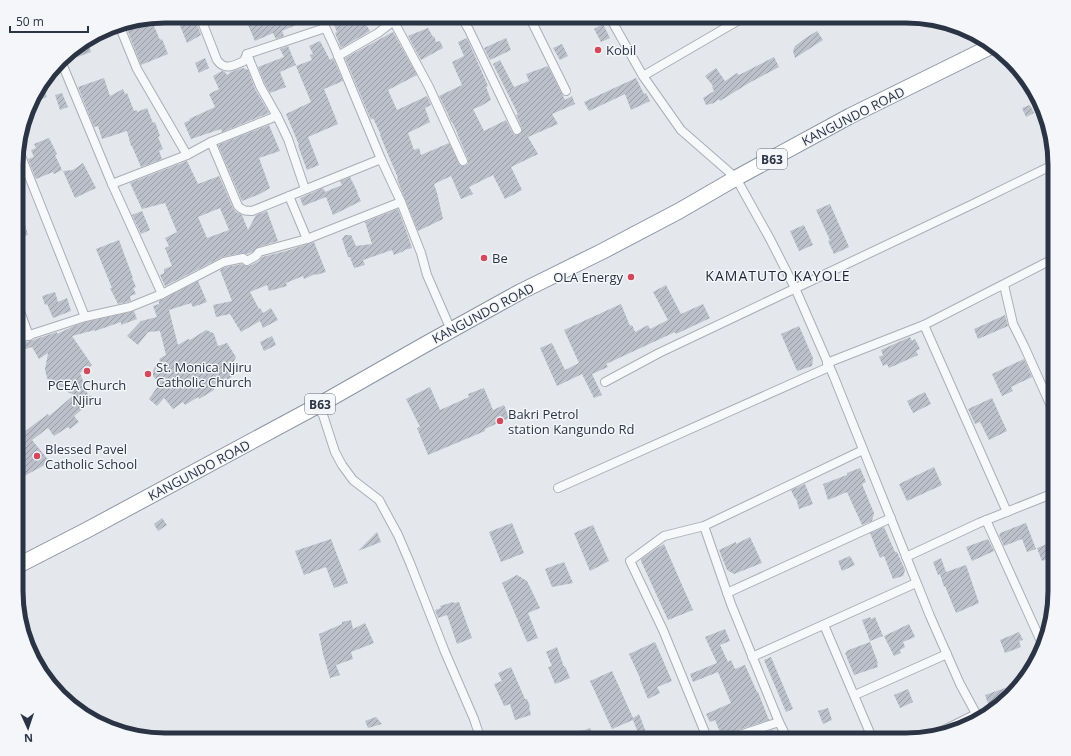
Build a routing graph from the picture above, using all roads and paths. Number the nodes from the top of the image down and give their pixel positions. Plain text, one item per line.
1 (203, 23) edge
2 (323, 23) edge
3 (390, 23) edge
4 (398, 23) edge
5 (465, 23) edge
6 (532, 23) edge
7 (614, 23) edge
8 (734, 23) edge
9 (325, 28) junction
10 (121, 30) edge
11 (988, 49) edge
12 (247, 54) junction
13 (338, 56) junction
14 (63, 66) edge
15 (643, 76) junction
16 (566, 91) dead end
17 (277, 116) junction
18 (517, 130) dead end
19 (211, 142) junction
20 (187, 156) junction
21 (381, 159) junction
22 (23, 161) edge
23 (463, 161) dead end
24 (1048, 167) edge
25 (736, 178) junction
26 (112, 184) junction
27 (306, 189) junction
28 (289, 196) junction
29 (401, 202) junction
30 (307, 239) junction
31 (1048, 262) edge
32 (1004, 285) junction
33 (795, 288) junction
34 (162, 294) junction
35 (85, 317) junction
36 (23, 320) edge
37 (924, 325) junction
38 (452, 330) junction
39 (29, 336) junction
40 (23, 338) edge
41 (828, 365) junction
42 (605, 382) dead end
43 (1048, 399) edge
44 (316, 406) junction
45 (863, 450) junction
46 (558, 488) dead end
47 (1048, 495) edge
48 (1007, 512) junction
49 (891, 518) junction
50 (986, 520) junction
51 (704, 526) junction
52 (906, 557) junction
53 (23, 563) edge
54 (916, 583) junction
55 (727, 593) junction
56 (824, 625) junction
57 (1040, 638) edge
58 (947, 654) junction
59 (752, 657) junction
60 (855, 695) junction
61 (976, 715) edge
62 (779, 722) junction
63 (479, 733) edge
64 (705, 733) edge
65 (745, 733) edge
66 (784, 733) edge
67 (870, 733) edge

1 - 12 street
2 - 9 street
3 - 13 street
4 - 23 street
5 - 18 street
6 - 16 street
7 - 15 street
8 - 15 street
9 - 12 street
9 - 13 street
10 - 20 street
11 - 25 highway, KANGUNDO ROAD / B63
12 - 17 street
13 - 21 street
14 - 26 street
15 - 25 street
17 - 19 street
17 - 27 street
19 - 20 street
19 - 28 street
20 - 26 street
21 - 27 street
21 - 29 street
22 - 35 street
24 - 33 street
25 - 33 street
25 - 38 highway, KANGUNDO ROAD / B63
26 - 34 street
27 - 28 street
28 - 30 street
29 - 30 street
29 - 38 street
30 - 34 street
31 - 32 street
32 - 37 street
32 - 43 street
33 - 41 street
33 - 42 street
34 - 35 street
35 - 39 street
36 - 39 street
37 - 41 street
37 - 48 street
38 - 44 highway, KANGUNDO ROAD / B63
39 - 40 street
41 - 45 street
41 - 46 street
44 - 53 highway, KANGUNDO ROAD / B63
44 - 63 street
45 - 49 street
45 - 51 street
47 - 48 street
48 - 50 street
49 - 52 street
49 - 55 street
50 - 52 street
50 - 57 street
51 - 55 street
51 - 64 street
52 - 54 street
54 - 56 street
54 - 58 street
55 - 59 street
56 - 59 street
56 - 60 street
58 - 60 street
58 - 61 street
59 - 62 street
60 - 67 street
62 - 65 street
62 - 66 street

